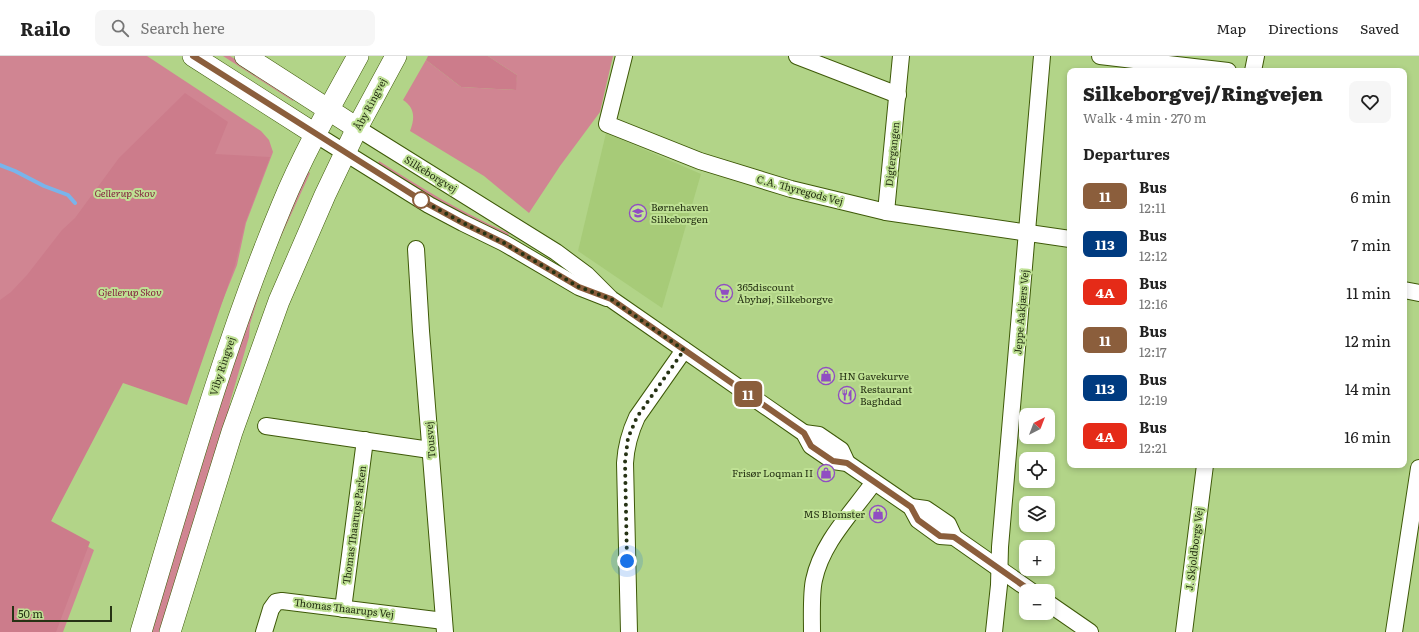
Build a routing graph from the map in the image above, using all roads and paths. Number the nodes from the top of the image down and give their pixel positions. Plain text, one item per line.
1 (193, 56) edge
2 (245, 56) edge
3 (358, 56) edge
4 (396, 56) edge
5 (624, 56) edge
6 (796, 56) edge
7 (901, 56) edge
8 (1042, 56) edge
9 (1100, 56) edge
10 (1256, 56) edge
11 (1202, 68) edge
12 (1254, 68) edge
13 (898, 95) junction
14 (328, 109) junction
15 (357, 128) junction
16 (315, 134) junction
17 (345, 153) junction
18 (886, 212) junction
19 (1027, 233) junction
20 (1067, 239) edge
21 (416, 249) dead end
22 (1407, 291) edge
23 (1419, 293) edge
24 (611, 299) junction
25 (684, 350) junction
26 (266, 426) dead end
27 (365, 440) junction
28 (430, 450) junction
29 (1205, 468) edge
30 (1419, 468) edge
31 (874, 482) junction
32 (999, 569) junction
33 (1021, 584) edge
34 (1055, 608) edge
35 (343, 609) junction
36 (445, 626) edge
37 (141, 632) edge
38 (170, 632) edge
39 (264, 632) edge
40 (629, 632) edge
41 (812, 632) edge
42 (994, 632) edge
43 (1090, 632) edge
44 (1184, 632) edge
45 (1394, 632) edge

1 - 16 main road, Silkeborgvej
2 - 14 main road, Silkeborgvej
3 - 14 main road
4 - 15 main road, Åby Ringvej
5 - 18 street, C.A. Thyregods Vej
6 - 13 street
7 - 13 street, Digtergangen
8 - 19 street, Jeppe Aakjærs Vej
9 - 11 street
10 - 12 street
13 - 18 street, Digtergangen
14 - 15 main road, Silkeborgvej
14 - 16 main road, Viby Ringvej
15 - 17 main road, Åby Ringvej
15 - 24 street, Silkeborgvej
16 - 17 street, Silkeborgvej
16 - 37 main road, Viby Ringvej
17 - 24 street, Silkeborgvej
17 - 38 main road
18 - 19 street, C.A. Thyregods Vej
19 - 20 street, C.A. Thyregods Vej
19 - 32 street, Jeppe Aakjærs Vej
21 - 28 street, Tousvej
22 - 23 street
24 - 25 street, Silkeborgvej
25 - 31 street, Silkeborgvej
25 - 40 street
26 - 27 street
27 - 28 street
27 - 35 street, Thomas Thaarups Parken
28 - 36 street, Tousvej
29 - 44 street, J. Skjoldborgs Vej
30 - 45 street
31 - 32 street, Silkeborgvej
31 - 41 street
32 - 33 street, Silkeborgvej
32 - 42 street, Jeppe Aakjærs Vej
34 - 43 street
35 - 36 street, Thomas Thaarups Vej
35 - 39 street, Thomas Thaarups Vej

